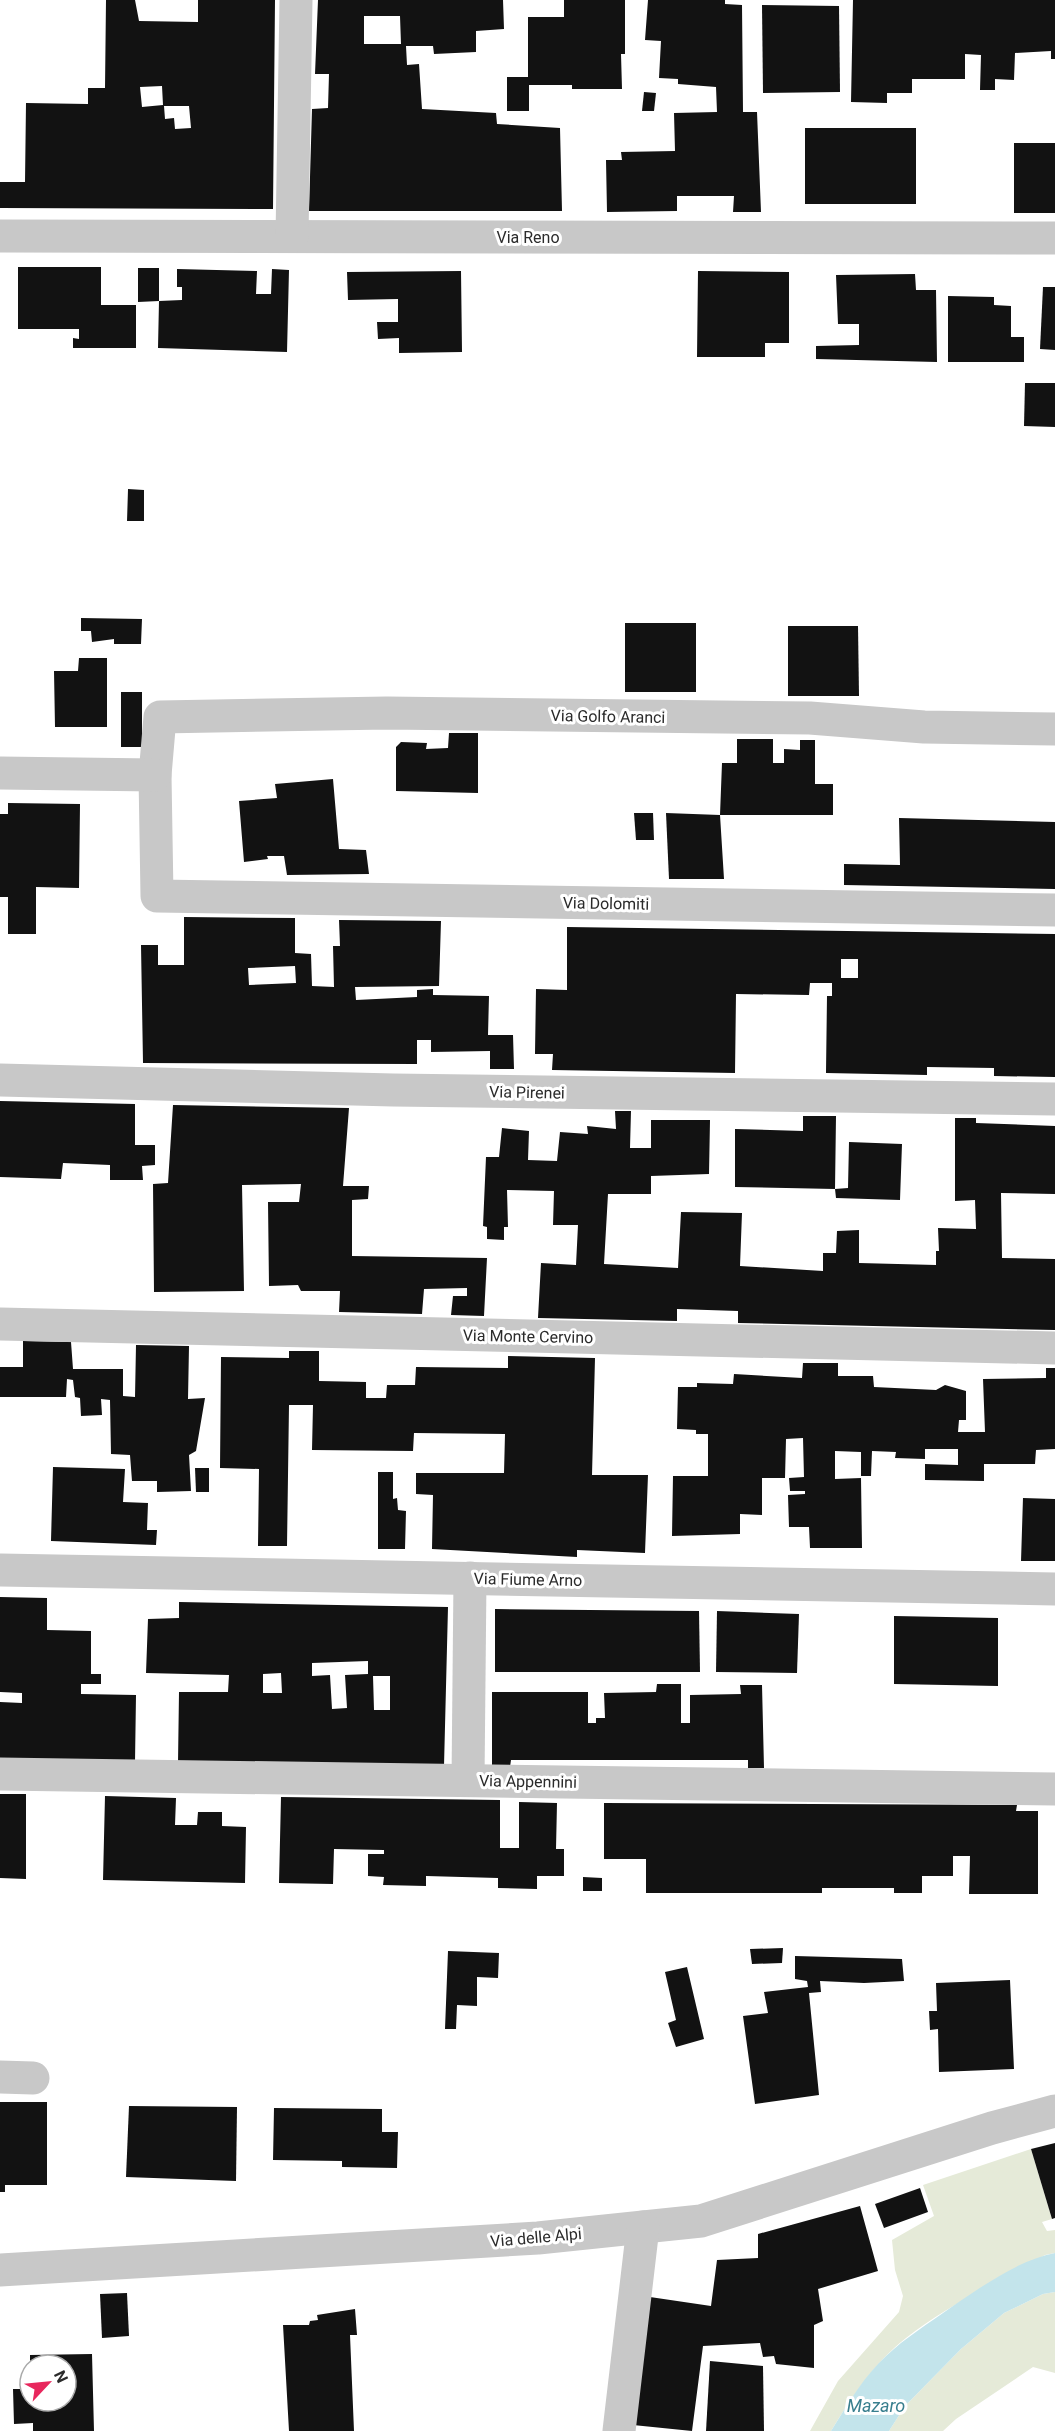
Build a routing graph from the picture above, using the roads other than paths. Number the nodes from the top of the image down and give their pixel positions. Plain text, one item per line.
1 (296, 0) edge
2 (0, 236) edge
3 (292, 236) junction
4 (1055, 238) edge
5 (1055, 729) edge
6 (0, 773) edge
7 (155, 775) junction
8 (1055, 910) edge
9 (0, 1080) edge
10 (1055, 1100) edge
11 (0, 1324) edge
12 (1055, 1348) edge
13 (0, 1570) edge
14 (470, 1578) junction
15 (1055, 1589) edge
16 (0, 1774) edge
17 (468, 1780) junction
18 (1055, 1789) edge
19 (0, 2077) edge
20 (33, 2078) dead end
21 (1055, 2110) edge
22 (643, 2227) junction
23 (0, 2270) edge
24 (619, 2431) edge

1 - 3 street
2 - 3 street, Via Reno
3 - 4 street, Via Reno
5 - 7 street, Via Golfo Aranci
6 - 7 street
7 - 8 street, Via Dolomiti
9 - 10 street, Via Pirenei
11 - 12 street, Via Monte Cervino
13 - 14 street, Via Fiume Arno
14 - 15 street, Via Fiume Arno
14 - 17 street
16 - 17 street, Via Appennini
17 - 18 street, Via Appennini
19 - 20 street
21 - 22 street, Via delle Alpi
22 - 23 street, Via delle Alpi
22 - 24 street

